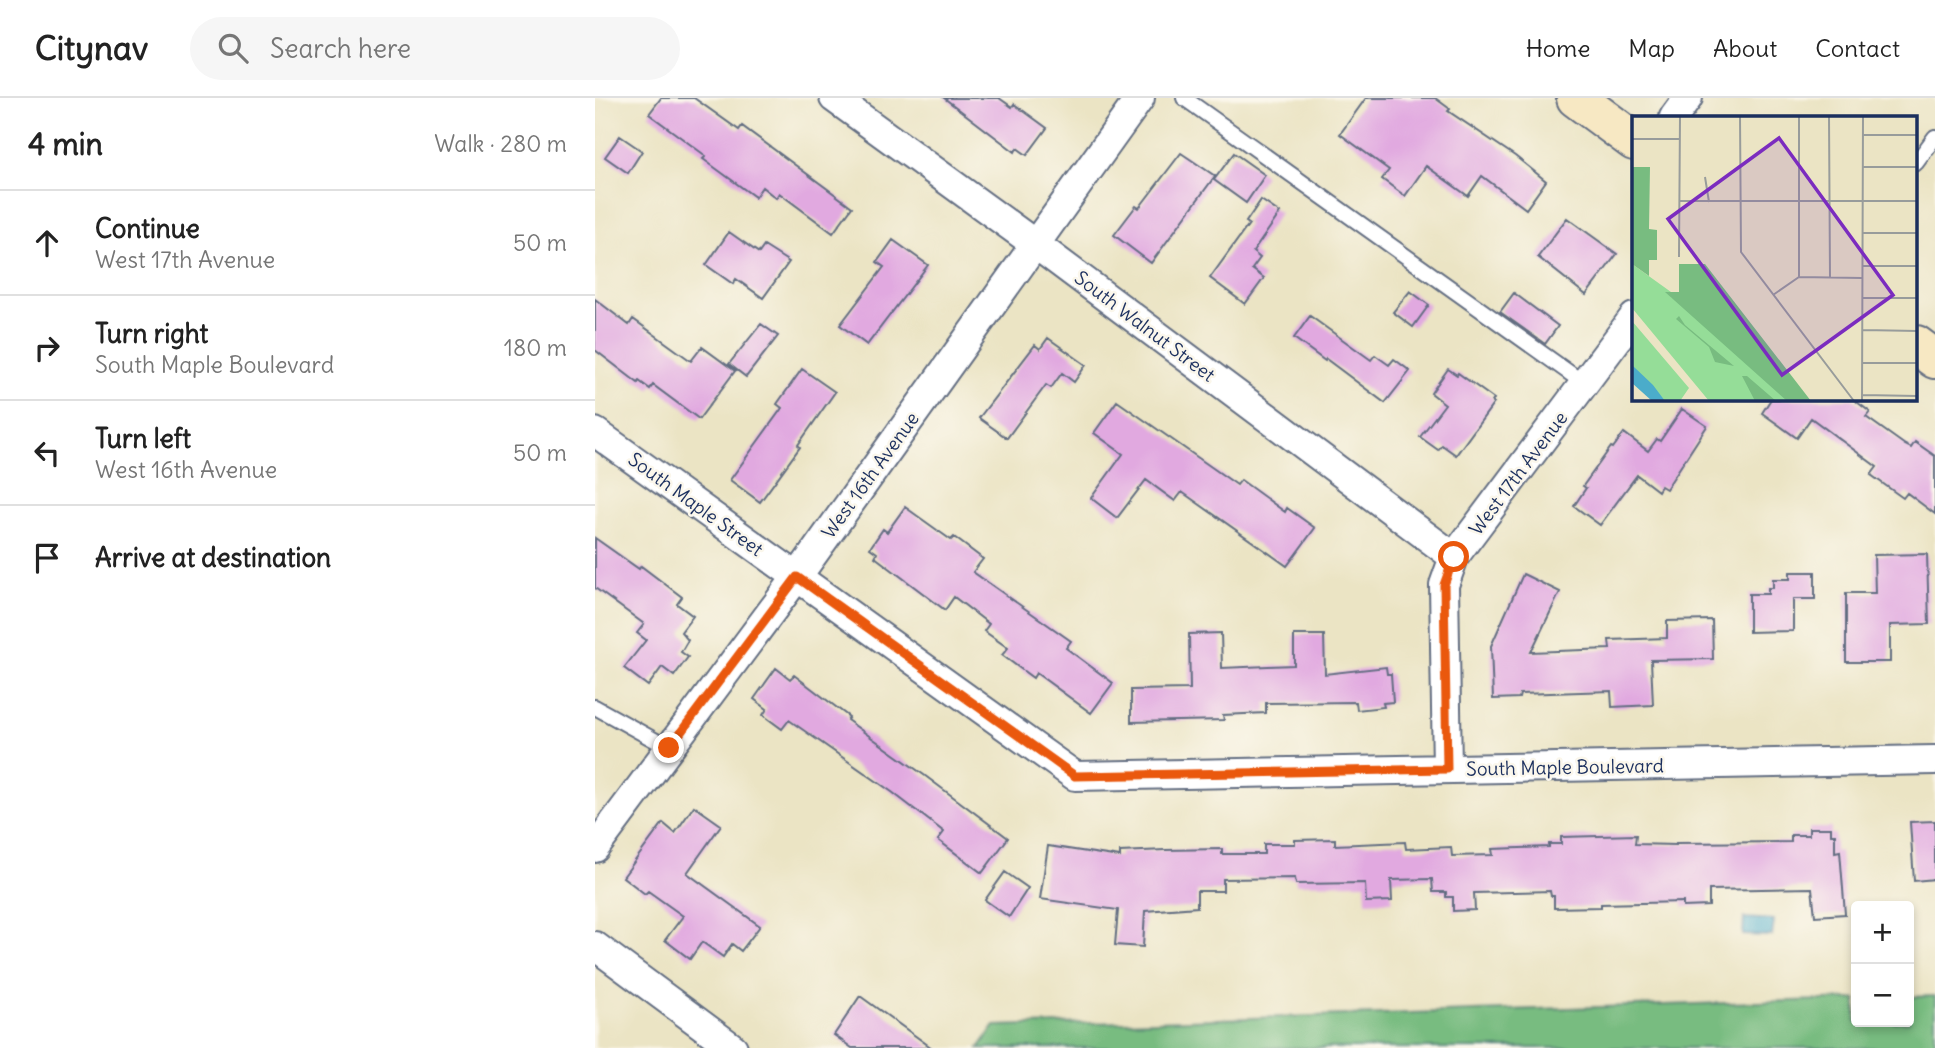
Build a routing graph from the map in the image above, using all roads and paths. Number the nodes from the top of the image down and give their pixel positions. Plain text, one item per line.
1 (834, 98) edge
2 (1140, 98) edge
3 (1184, 98) edge
4 (1576, 98) edge
5 (1688, 98) edge
6 (1675, 116) edge
7 (1935, 137) edge
8 (1632, 140) edge
9 (1917, 162) edge
10 (1035, 244) junction
11 (1632, 320) edge
12 (1917, 346) edge
13 (1935, 359) edge
14 (1585, 384) junction
15 (595, 432) edge
16 (1454, 557) junction
17 (797, 577) junction
18 (595, 707) edge
19 (669, 748) junction
20 (1935, 760) edge
21 (1447, 769) junction
22 (595, 848) edge
23 (595, 946) edge
24 (733, 1048) edge

1 - 10 street, South Walnut Street
2 - 10 street, West 16th Avenue
3 - 14 lane
4 - 8 main road
5 - 6 street
7 - 9 lane
10 - 16 street, South Walnut Street
10 - 17 street, West 16th Avenue
11 - 14 street, West 17th Avenue
12 - 13 main road
14 - 16 street, West 17th Avenue
15 - 17 street, South Maple Street
16 - 21 street, West 17th Avenue
17 - 19 street, West 16th Avenue
17 - 21 street, South Maple Boulevard
18 - 19 lane
19 - 22 street, West 16th Avenue
20 - 21 street, South Maple Boulevard
23 - 24 street

